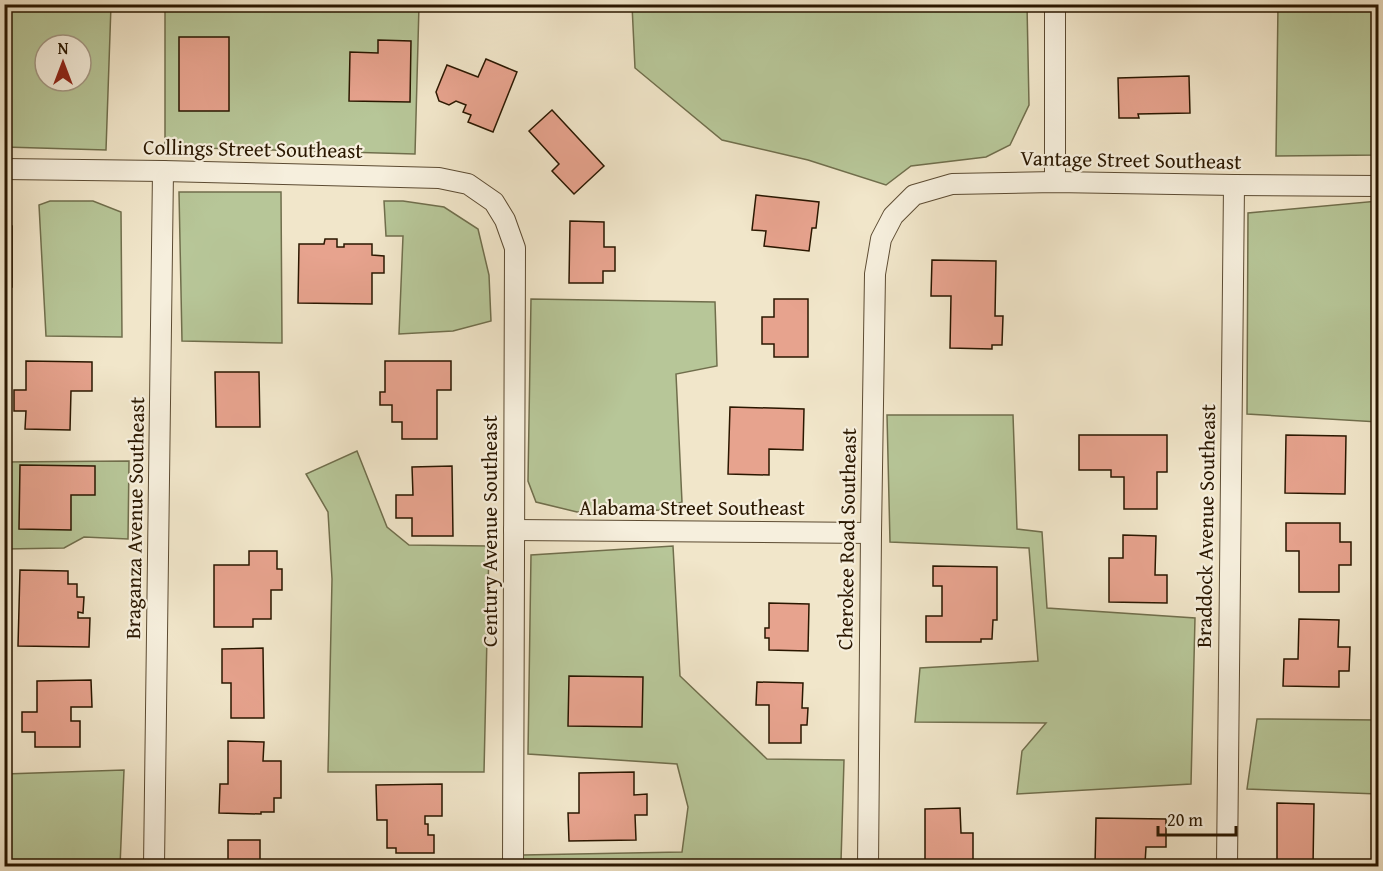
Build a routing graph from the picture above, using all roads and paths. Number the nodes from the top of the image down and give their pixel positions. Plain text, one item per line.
1 (1055, 4) edge
2 (4, 169) edge
3 (163, 171) junction
4 (1055, 182) junction
5 (1234, 186) junction
6 (1378, 186) edge
7 (494, 202) joint
8 (893, 216) joint
9 (514, 530) junction
10 (870, 533) junction
11 (154, 867) edge
12 (513, 867) edge
13 (868, 867) edge
14 (1227, 867) edge

1 - 4 street
2 - 3 street, Collings Street Southeast
3 - 7 street, Collings Street Southeast
3 - 11 street, Braganza Avenue Southeast
4 - 5 street, Vantage Street Southeast
4 - 8 street, Vantage Street Southeast
5 - 6 street, Vantage Street Southeast
5 - 14 street, Braddock Avenue Southeast
7 - 9 street, Century Avenue Southeast
8 - 10 street, Cherokee Road Southeast
9 - 10 street, Alabama Street Southeast
9 - 12 street, Century Avenue Southeast
10 - 13 street, Cherokee Road Southeast

